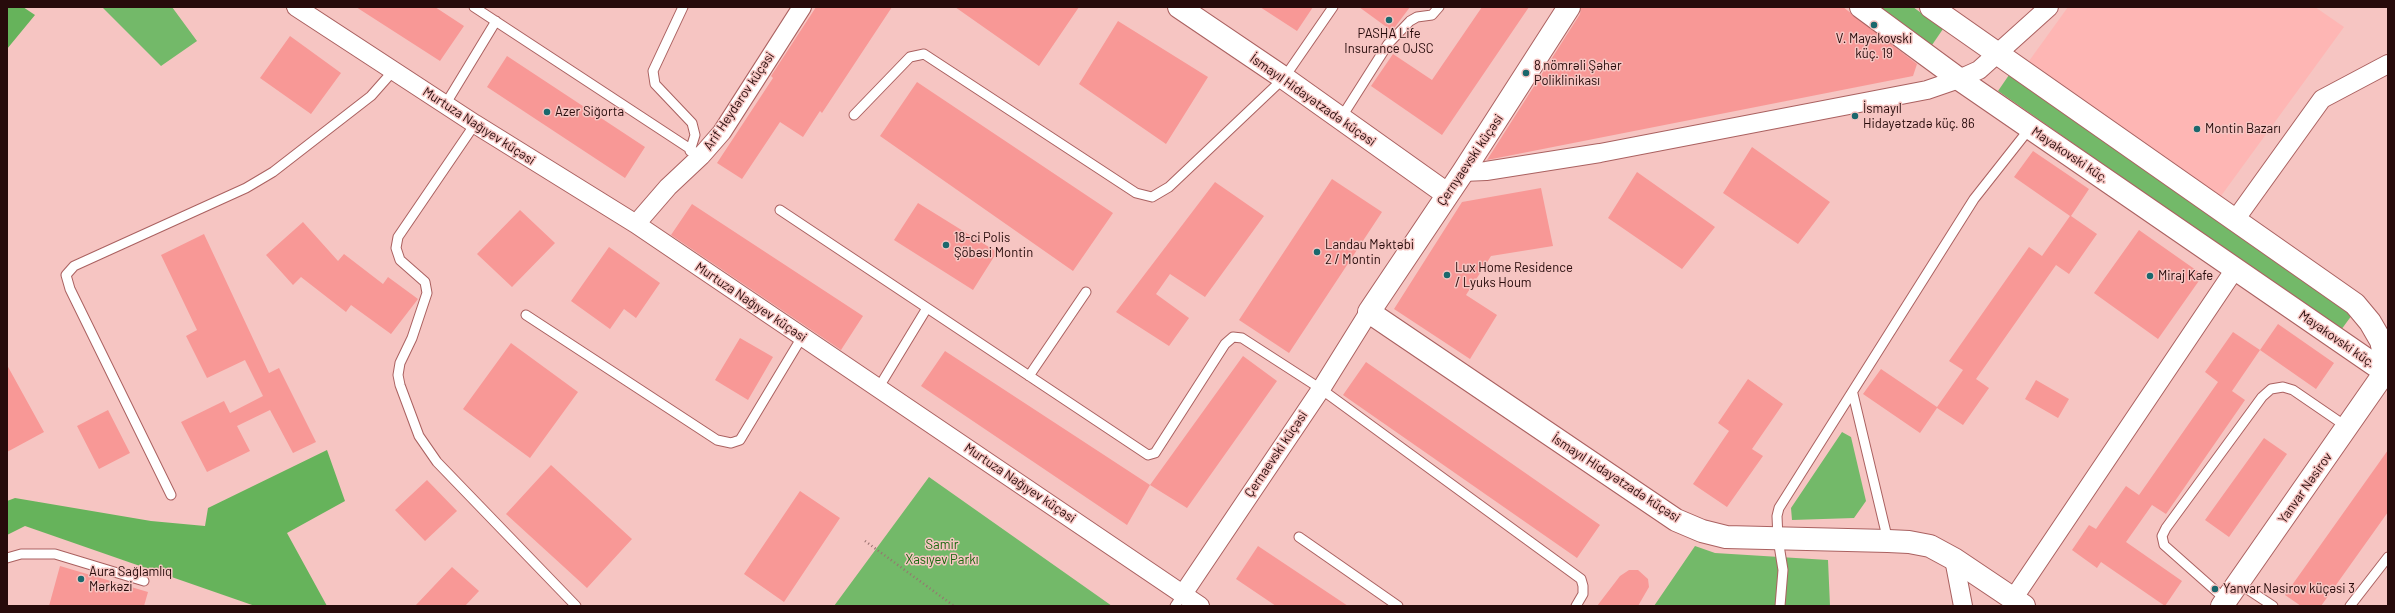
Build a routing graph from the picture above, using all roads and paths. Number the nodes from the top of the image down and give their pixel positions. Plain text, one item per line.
1 (296, 7) edge
2 (474, 7) edge
3 (683, 7) edge
4 (802, 7) edge
5 (1179, 7) edge
6 (1333, 7) edge
7 (1439, 7) edge
8 (1570, 7) edge
9 (1861, 7) edge
10 (1931, 7) edge
11 (2049, 7) edge
12 (496, 21) junction
13 (1998, 55) junction
14 (2388, 64) edge
15 (394, 70) junction
16 (1284, 78) junction
17 (1959, 79) junction
18 (446, 105) junction
19 (854, 115) dead end
20 (1341, 118) junction
21 (475, 124) junction
22 (2030, 128) junction
23 (696, 154) junction
24 (1463, 172) junction
25 (1447, 194) junction
26 (780, 210) dead end
27 (2235, 220) junction
28 (636, 224) junction
29 (2235, 269) junction
30 (1086, 292) dead end
31 (927, 308) junction
32 (1368, 312) junction
33 (526, 315) dead end
34 (802, 337) junction
35 (2386, 373) edge
36 (1029, 376) junction
37 (879, 387) junction
38 (1321, 389) junction
39 (1853, 394) junction
40 (2347, 427) junction
41 (171, 495) dead end
42 (1299, 537) dead end
43 (1778, 539) junction
44 (865, 541) dead end
45 (1888, 541) junction
46 (2388, 557) edge
47 (7, 558) edge
48 (1954, 559) junction
49 (144, 581) dead end
50 (2229, 597) edge
51 (1179, 600) edge
52 (2018, 602) edge
53 (576, 606) edge
54 (954, 606) edge
55 (1200, 606) edge
56 (1398, 606) edge
57 (1576, 606) edge
58 (1780, 606) edge
59 (1963, 606) edge
60 (2272, 606) edge
61 (2350, 606) edge

1 - 15 street, Murtuza Nağıyev küçəsi
2 - 12 lane
3 - 23 lane
4 - 23 street, Arif Heydərov küçəsi
5 - 16 street, İsmayıl Hidayətzadə küçəsi
6 - 16 lane
7 - 20 lane
8 - 24 street, Çernyaevski küçəsi
9 - 17 street, Mayakovski küç.
10 - 13 street, Mayakovski küç.
11 - 13 street
12 - 18 lane
12 - 23 lane
13 - 17 street
13 - 27 street, Mayakovski küç.
14 - 27 street
15 - 18 street, Murtuza Nağıyev küçəsi
15 - 41 lane
16 - 19 lane
16 - 20 street, İsmayıl Hidayətzadə küçəsi
17 - 22 street, Mayakovski küç.
17 - 24 street
18 - 21 street, Murtuza Nağıyev küçəsi
20 - 25 street, İsmayıl Hidayətzadə küçəsi
21 - 28 street, Murtuza Nağıyev küçəsi
21 - 53 lane
22 - 29 street, Mayakovski küç.
22 - 39 lane
23 - 28 street, Arif Heydərov küçəsi
24 - 25 street, Çernyaevski küçəsi
25 - 32 street, Çernyaevski küçəsi
26 - 31 lane
27 - 35 street, Mayakovski küç.
28 - 34 street, Murtuza Nağıyev küçəsi
29 - 35 street, Mayakovski küç.
29 - 52 street
30 - 36 lane
31 - 36 lane
31 - 37 lane
32 - 38 street, Çernaevski küçəsi
32 - 43 street, İsmayıl Hidayətzadə küçəsi
33 - 34 lane
34 - 37 street, Murtuza Nağıyev küçəsi
35 - 40 street, Yanvar Nəsirov
36 - 38 lane
37 - 51 street, Murtuza Nağıyev küçəsi
38 - 51 street, Çernaevski küçəsi
38 - 57 lane
39 - 43 lane
39 - 45 lane
40 - 50 street, Yanvar Nəsirov
40 - 50 lane
42 - 56 lane
43 - 45 street, İsmayıl Hidayətzadə küçəsi
43 - 58 lane
44 - 54 path
45 - 48 street, İsmayıl Hidayətzadə küçəsi
46 - 61 lane
47 - 49 lane
48 - 52 street, İsmayıl Hidayətzadə küçəsi
48 - 59 street
50 - 60 lane
51 - 55 street, Murtuza Nağıyev küçəsi

